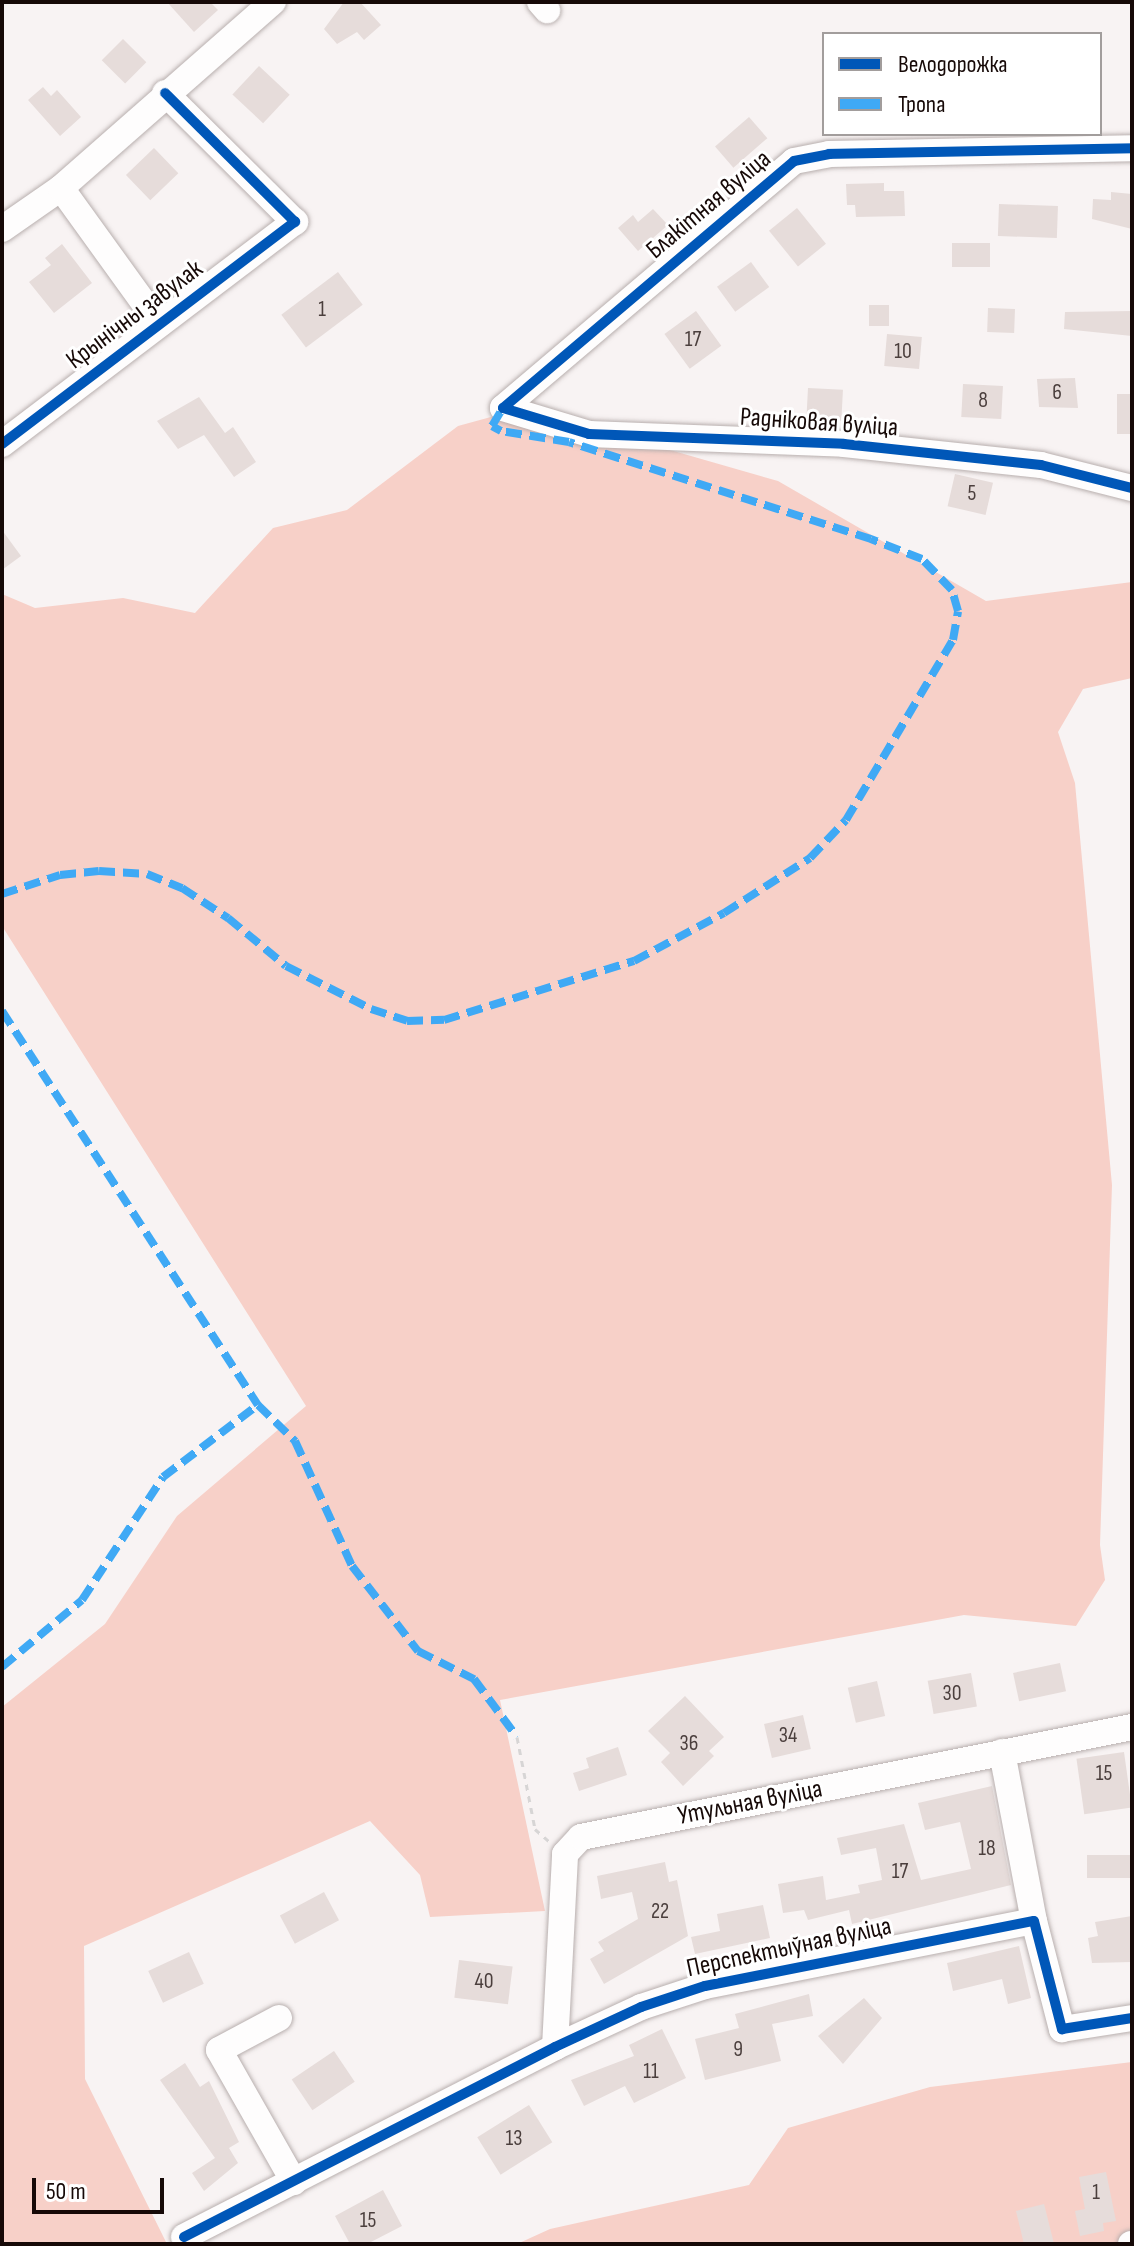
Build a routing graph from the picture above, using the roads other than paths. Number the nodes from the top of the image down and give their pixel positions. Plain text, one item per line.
1 (273, 2) edge
2 (165, 93) junction
3 (1132, 148) edge
4 (61, 188) junction
5 (2, 229) edge
6 (159, 324) junction
7 (503, 408) joint
8 (2, 444) edge
9 (1132, 488) edge
10 (1132, 1727) edge
11 (1002, 1752) junction
12 (1034, 1921) junction
13 (279, 2018) dead end
14 (1132, 2018) edge
15 (555, 2047) junction
16 (294, 2182) junction
17 (184, 2237) dead end

1 - 2 street
2 - 4 street
2 - 6 street, Крынічны завулак
3 - 7 street, Блакітная вуліца
4 - 5 street
4 - 6 street
6 - 8 street, Крынічны завулак
7 - 9 street, Радніковая вуліца
10 - 11 street, Утульная вуліца
11 - 12 street
11 - 15 street, Утульная вуліца
12 - 14 street
12 - 15 street, Перспектыўная вуліца
13 - 16 street
15 - 16 street, Перспектыўная вуліца
16 - 17 street, Перспектыўная вуліца

